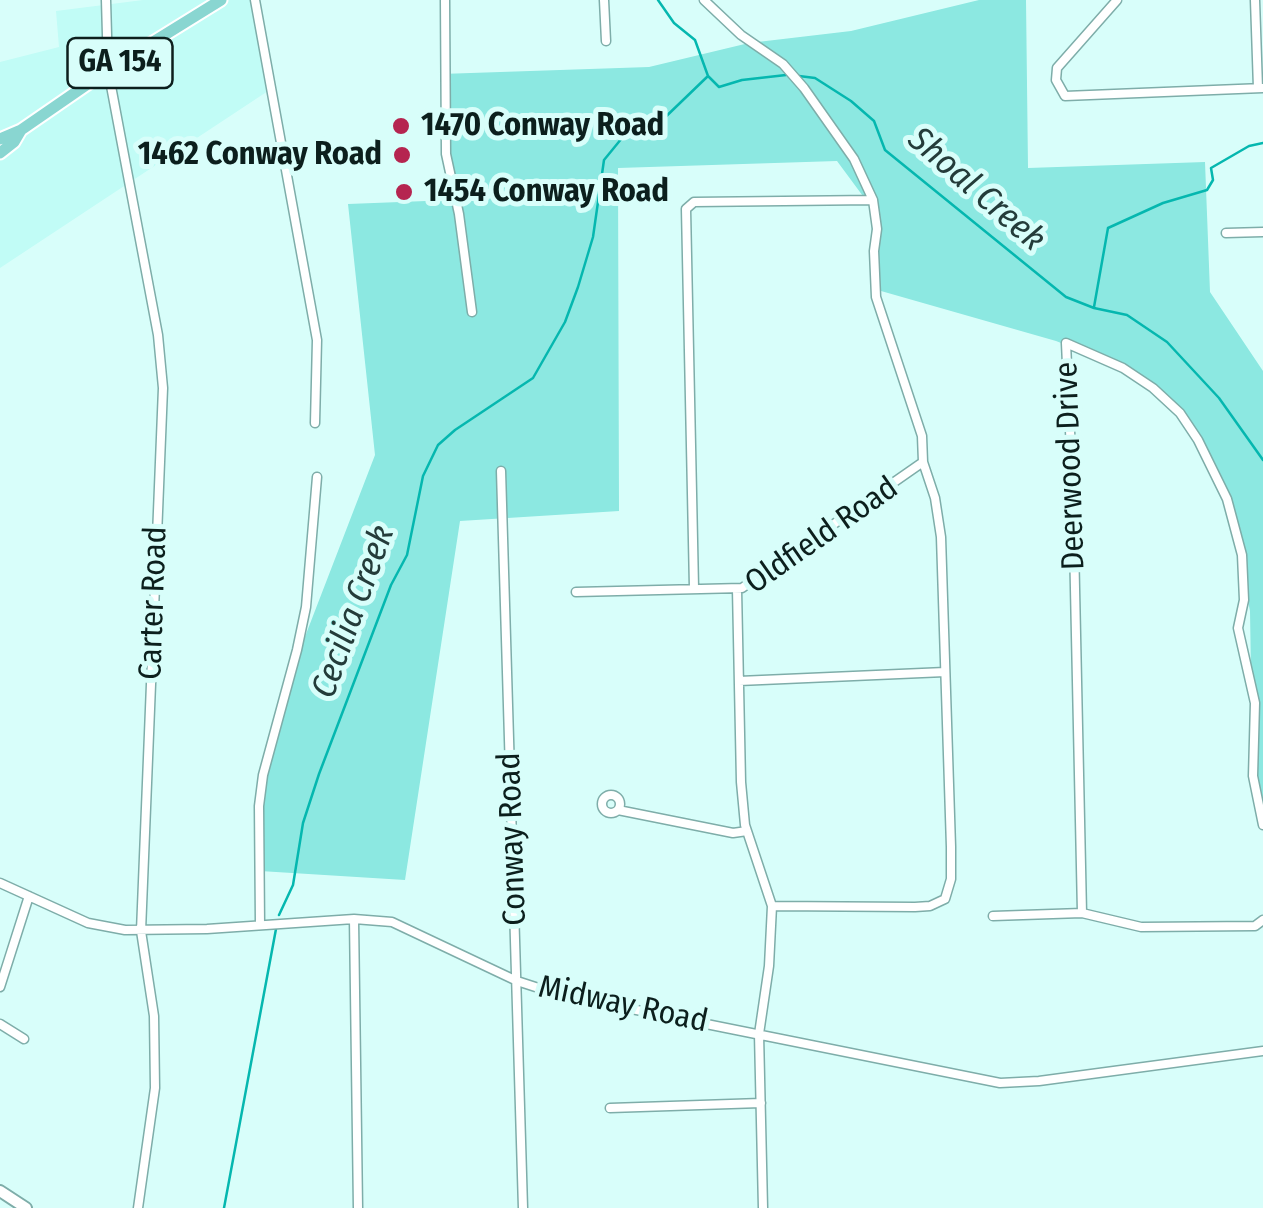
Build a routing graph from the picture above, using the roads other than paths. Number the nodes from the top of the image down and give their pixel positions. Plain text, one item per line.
1 (106, 0) edge
2 (221, 0) edge
3 (255, 0) edge
4 (445, 0) edge
5 (604, 0) edge
6 (704, 0) edge
7 (1118, 0) edge
8 (1255, 0) edge
9 (606, 40) dead end
10 (108, 70) junction
11 (1260, 88) edge
12 (21, 130) junction
13 (0, 139) edge
14 (0, 153) edge
15 (873, 200) junction
16 (1263, 232) edge
17 (1226, 233) dead end
18 (472, 312) dead end
19 (315, 422) dead end
20 (923, 462) junction
21 (501, 471) dead end
22 (317, 477) dead end
23 (694, 588) junction
24 (737, 590) junction
25 (576, 592) dead end
26 (945, 672) junction
27 (739, 681) junction
28 (618, 810) dead end
29 (1263, 826) edge
30 (747, 831) junction
31 (0, 883) edge
32 (29, 896) junction
33 (772, 906) junction
34 (1082, 914) junction
35 (993, 916) dead end
36 (354, 918) junction
37 (1263, 920) edge
38 (260, 924) junction
39 (141, 931) junction
40 (517, 981) junction
41 (0, 987) edge
42 (0, 1024) edge
43 (759, 1034) junction
44 (24, 1039) dead end
45 (1263, 1052) edge
46 (761, 1103) junction
47 (610, 1108) dead end
48 (0, 1191) edge
49 (26, 1208) edge
50 (138, 1208) edge
51 (358, 1208) edge
52 (523, 1208) edge
53 (763, 1208) edge

1 - 10 street, Carter Road
2 - 10 main road, GA 154
3 - 19 street
4 - 18 street
5 - 9 street
6 - 15 street, Oldfield Road
7 - 11 street
8 - 11 street
10 - 12 main road, GA 154
10 - 39 street, Carter Road
12 - 13 main road, GA 154
12 - 14 main road, GA 154
15 - 20 street, Oldfield Road
15 - 23 street
16 - 17 street
20 - 24 street, Oldfield Road
20 - 26 street
21 - 40 street, Conway Road
22 - 38 street
23 - 24 street
23 - 25 street
24 - 27 street, Oldfield Road
26 - 27 street
26 - 33 street
27 - 30 street, Oldfield Road
28 - 30 street
29 - 34 street, Deerwood Drive
30 - 33 street, Oldfield Road
31 - 32 street, Midway Road
32 - 39 street, Midway Road
32 - 41 street
33 - 43 street, Oldfield Road
34 - 35 street
34 - 37 street
36 - 38 street, Midway Road
36 - 40 street, Midway Road
36 - 51 street
38 - 39 street, Midway Road
39 - 50 street, Carter Road
40 - 43 street, Midway Road
40 - 52 street, Conway Road
42 - 44 street
43 - 45 street, Midway Road
43 - 46 street, Oldfield Road
46 - 47 street
46 - 53 street, Oldfield Road
48 - 49 main road

